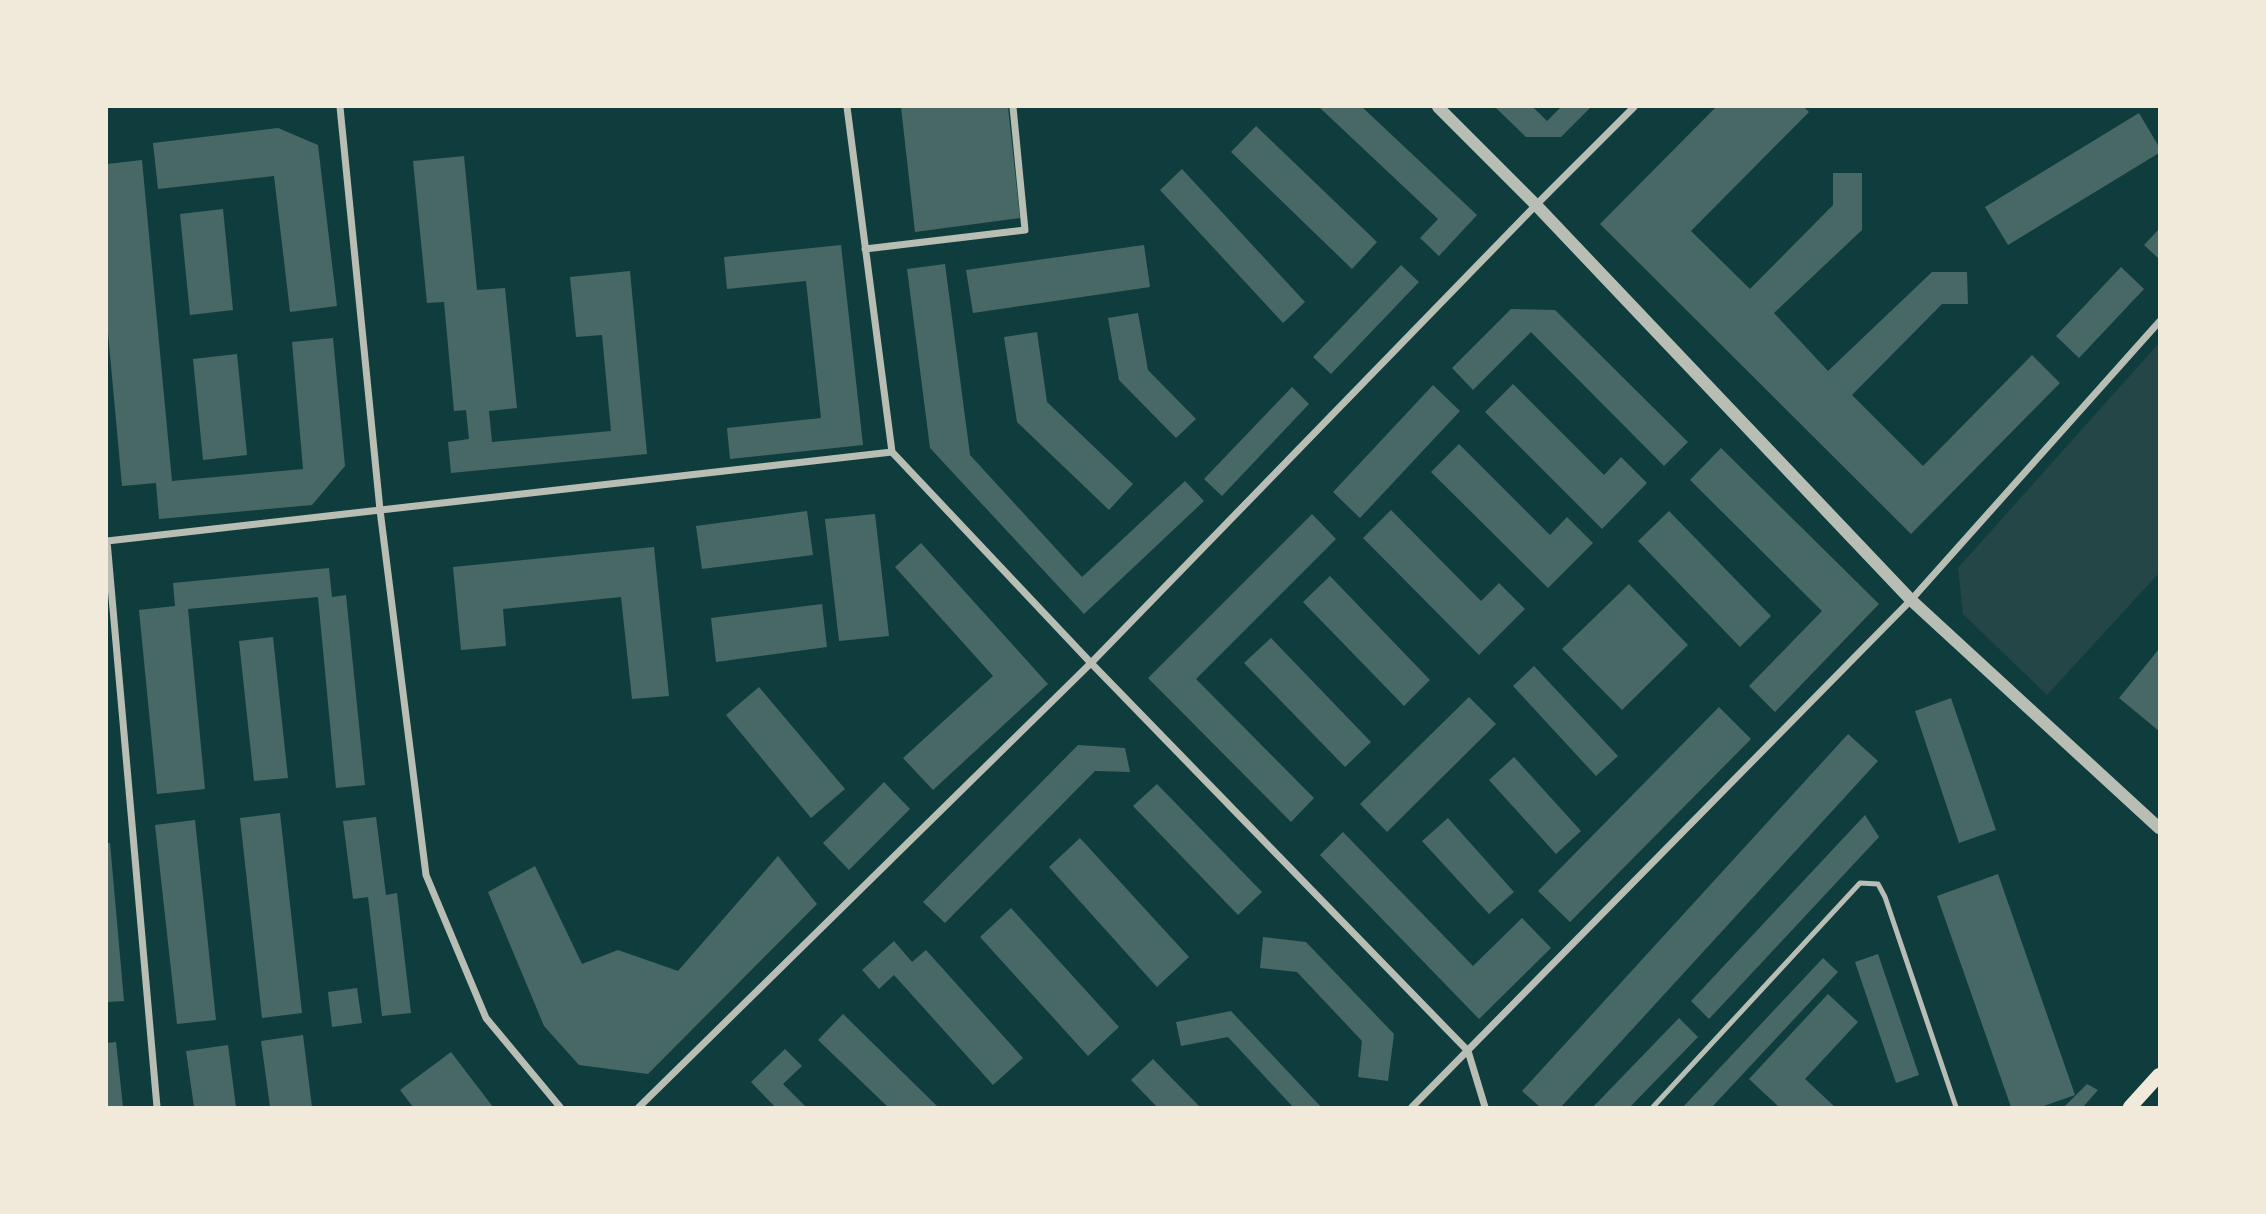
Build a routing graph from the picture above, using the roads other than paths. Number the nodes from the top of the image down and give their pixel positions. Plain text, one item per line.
1 (340, 107) edge
2 (847, 107) edge
3 (1013, 107) edge
4 (1438, 107) edge
5 (1634, 107) edge
6 (1536, 205) junction
7 (866, 249) junction
8 (2159, 321) edge
9 (892, 452) junction
10 (380, 510) junction
11 (107, 541) edge
12 (1911, 600) junction
13 (1091, 663) junction
14 (2159, 828) edge
15 (1468, 1051) junction
16 (2159, 1075) edge
17 (157, 1107) edge
18 (560, 1107) edge
19 (639, 1107) edge
20 (1412, 1107) edge
21 (1485, 1107) edge
22 (1653, 1107) edge
23 (1956, 1107) edge
24 (2130, 1107) edge

1 - 10 street
2 - 7 street
3 - 7 street
4 - 6 street
5 - 6 street
6 - 12 street
6 - 13 street
7 - 9 street
8 - 12 street
9 - 10 street
9 - 13 street
10 - 11 street
10 - 18 street
11 - 17 street
12 - 14 street
12 - 15 street
13 - 15 street
13 - 19 street
15 - 20 street
15 - 21 street
16 - 24 main road
22 - 23 lane

